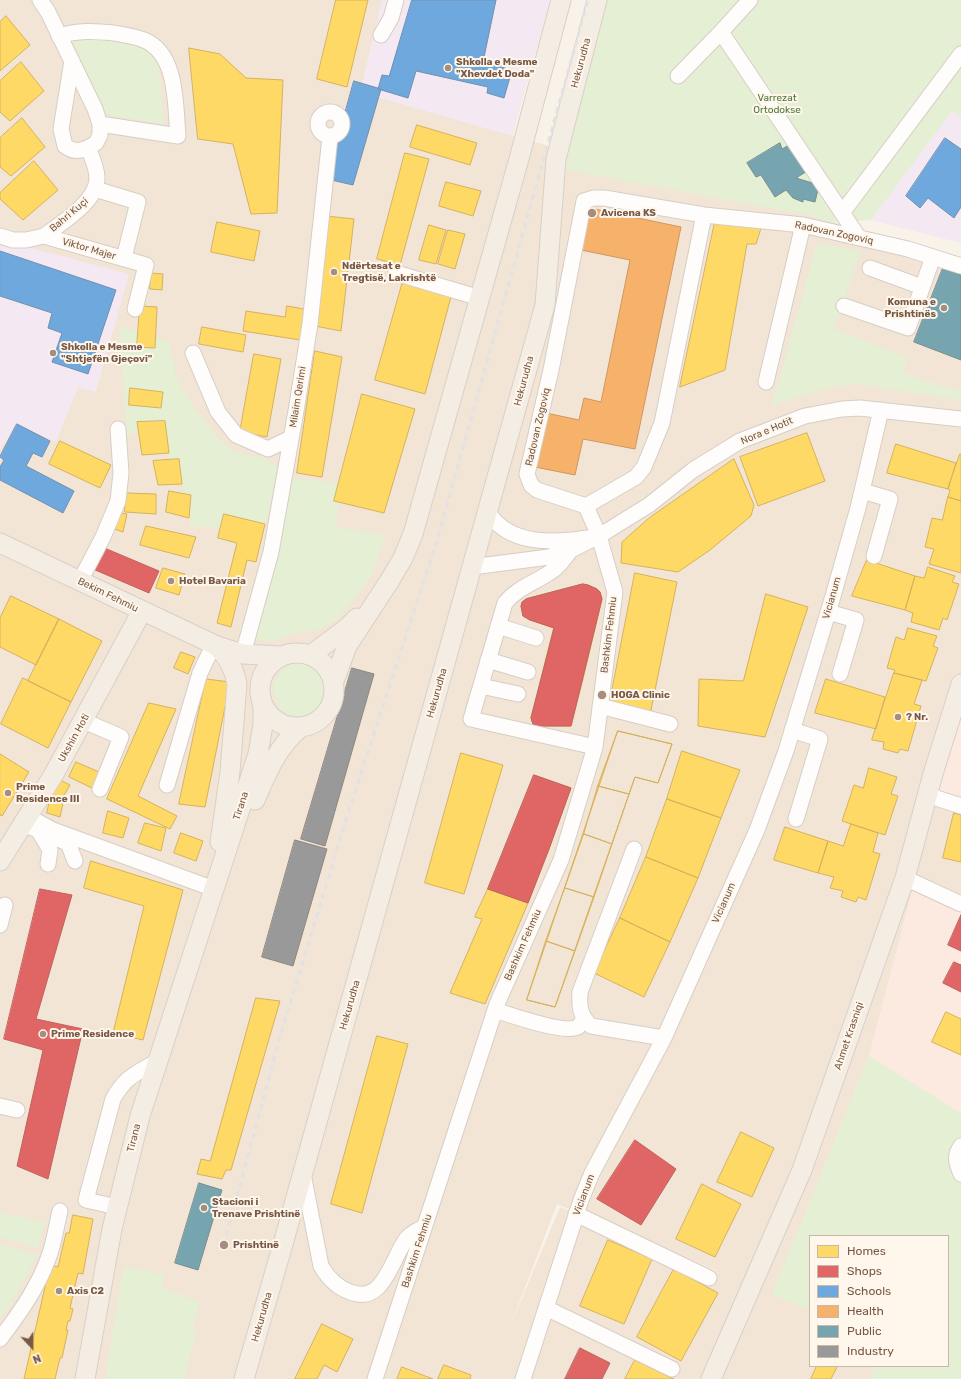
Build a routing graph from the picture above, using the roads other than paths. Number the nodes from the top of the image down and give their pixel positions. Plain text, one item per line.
1 (40, 0) edge
2 (396, 0) edge
3 (561, 0) edge
4 (598, 0) edge
5 (750, 0) edge
6 (721, 32) junction
7 (381, 35) dead end
8 (59, 36) junction
9 (961, 54) edge
10 (72, 61) junction
11 (678, 76) dead end
12 (100, 124) junction
13 (330, 137) dead end
14 (88, 148) junction
15 (95, 189) junction
16 (842, 213) junction
17 (704, 215) junction
18 (802, 226) junction
19 (0, 236) edge
20 (44, 236) junction
21 (859, 238) junction
22 (933, 257) junction
23 (124, 258) junction
24 (960, 264) edge
25 (870, 268) dead end
26 (396, 273) dead end
27 (922, 287) junction
28 (480, 298) junction
29 (844, 306) dead end
30 (135, 309) dead end
31 (194, 353) dead end
32 (766, 382) dead end
33 (881, 410) junction
34 (961, 419) edge
35 (118, 429) dead end
36 (291, 438) junction
37 (862, 491) junction
38 (586, 506) junction
39 (488, 512) junction
40 (599, 536) junction
41 (0, 543) edge
42 (571, 550) junction
43 (874, 556) dead end
44 (472, 567) junction
45 (80, 581) junction
46 (376, 599) junction
47 (142, 611) junction
48 (828, 612) junction
49 (498, 626) junction
50 (536, 638) dead end
51 (215, 645) junction
52 (243, 654) junction
53 (311, 655) junction
54 (280, 656) junction
55 (488, 660) junction
56 (528, 672) dead end
57 (840, 674) dead end
58 (334, 681) junction
59 (481, 686) junction
60 (960, 693) edge
61 (518, 694) dead end
62 (261, 700) junction
63 (600, 706) junction
64 (84, 721) junction
65 (955, 723) edge
66 (670, 724) dead end
67 (301, 727) junction
68 (792, 730) junction
69 (595, 747) junction
70 (167, 785) dead end
71 (100, 788) dead end
72 (927, 795) junction
73 (961, 806) edge
74 (796, 819) dead end
75 (30, 824) junction
76 (634, 849) dead end
77 (0, 861) edge
78 (75, 861) dead end
79 (48, 864) dead end
80 (905, 878) junction
81 (211, 894) junction
82 (961, 904) edge
83 (6, 905) dead end
84 (0, 925) edge
85 (495, 1010) junction
86 (584, 1020) junction
87 (664, 1038) junction
88 (156, 1062) junction
89 (0, 1106) edge
90 (16, 1110) dead end
91 (961, 1146) edge
92 (303, 1174) junction
93 (961, 1174) edge
94 (117, 1208) junction
95 (60, 1211) dead end
96 (576, 1214) junction
97 (425, 1226) junction
98 (709, 1278) dead end
99 (546, 1308) junction
100 (0, 1339) edge
101 (672, 1369) dead end
102 (85, 1379) edge
103 (244, 1379) edge
104 (375, 1379) edge
105 (523, 1379) edge
106 (711, 1379) edge

1 - 8 street
2 - 7 street
3 - 28 main road
4 - 39 main road, Hekurudha
5 - 6 street
6 - 11 street
6 - 16 street
8 - 10 street
8 - 12 street
9 - 16 street
10 - 12 street
10 - 14 street
12 - 14 street
13 - 36 street, Milaim Qerimi
14 - 15 street, Bahri Kuçi
15 - 20 street, Bahri Kuçi
15 - 23 street, Viktor Majer
16 - 21 street
17 - 18 street, Radovan Zogoviq
17 - 38 street
17 - 38 street, Radovan Zogoviq
18 - 21 street, Radovan Zogoviq
18 - 32 street
19 - 20 street, Viktor Majer
20 - 23 street, Viktor Majer
21 - 22 street, Radovan Zogoviq
22 - 24 street, Radovan Zogoviq
22 - 27 street
23 - 30 street
25 - 27 street
26 - 28 street
27 - 29 street
28 - 46 main road
31 - 36 street
33 - 34 street, Nora e Hotit
33 - 37 street, Vicianum
33 - 40 street, Nora e Hotit
35 - 45 street
36 - 52 street, Milaim Qerimi
37 - 43 street
37 - 48 street, Vicianum
38 - 40 street, Bashkim Fehmiu
39 - 40 street, Nora e Hotit
39 - 44 main road, Hekurudha
40 - 42 street, Nora e Hotit
40 - 63 street, Bashkim Fehmiu
41 - 45 main road, Bekim Fehmiu
42 - 44 street, Nora e Hotit
42 - 49 street
44 - 92 main road, Hekurudha
45 - 47 main road, Bekim Fehmiu
46 - 53 main road
46 - 58 main road
47 - 51 main road, Bekim Fehmiu
47 - 64 main road, Ukshin Hoti
48 - 57 street
48 - 68 street, Vicianum
49 - 50 street
49 - 55 street
51 - 52 main road, Bekim Fehmiu
51 - 62 main road, Bekim Fehmiu
51 - 70 street
51 - 81 main road
52 - 54 main road, Bekim Fehmiu
53 - 54 main road
53 - 58 main road
54 - 62 main road
55 - 56 street
55 - 59 street
58 - 67 main road
59 - 61 street
59 - 69 street
60 - 65 main road, Ahmet Krasniqi
62 - 67 main road
62 - 81 main road, Tirana
63 - 66 street
63 - 69 street, Bashkim Fehmiu
64 - 71 street
64 - 75 main road, Ukshin Hoti
65 - 72 main road, Ahmet Krasniqi
67 - 81 main road, Tirana
68 - 74 street
68 - 87 street, Vicianum
69 - 85 street, Bashkim Fehmiu
72 - 73 street
72 - 80 main road, Ahmet Krasniqi
75 - 77 main road, Ukshin Hoti
75 - 78 street
75 - 79 street
75 - 81 street
76 - 86 street
80 - 82 street
80 - 106 main road, Ahmet Krasniqi
81 - 88 main road, Tirana
83 - 84 street
85 - 86 street
85 - 97 street, Bashkim Fehmiu
86 - 87 street
87 - 96 street, Vicianum
88 - 94 main road, Tirana
88 - 94 street
89 - 90 street
91 - 93 street
92 - 97 street
92 - 103 main road, Hekurudha
94 - 102 main road, Tirana
95 - 100 street
96 - 98 street
96 - 99 street, Vicianum
97 - 104 street, Bashkim Fehmiu
99 - 101 street
99 - 105 street, Vicianum

